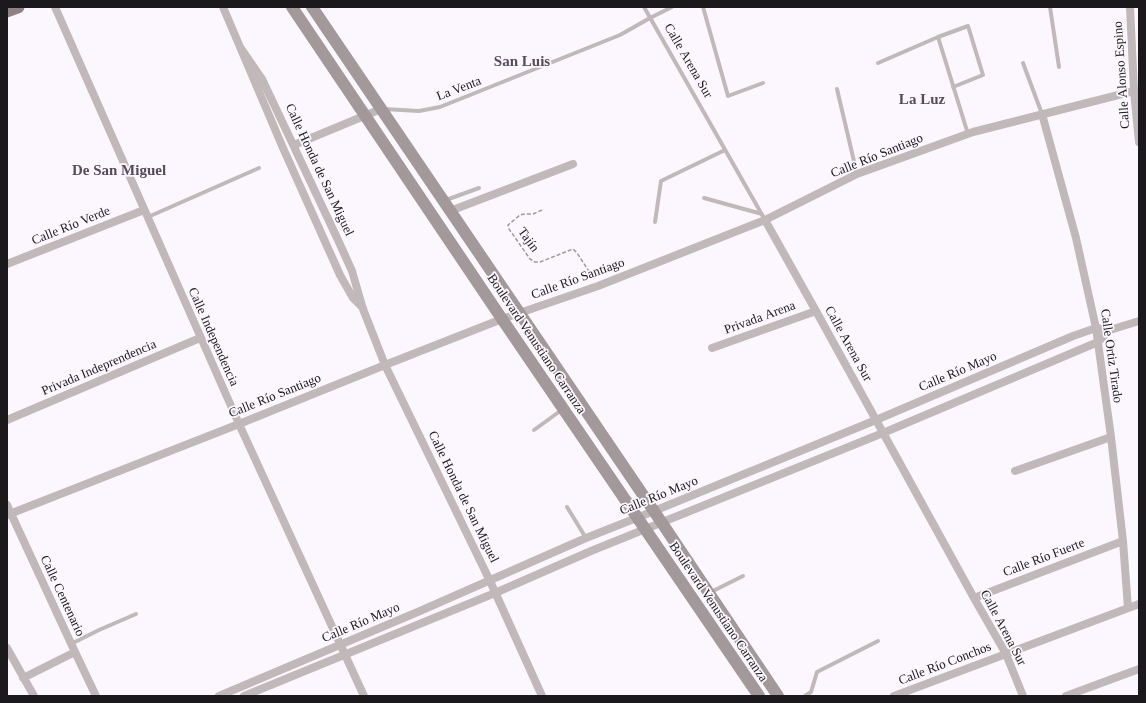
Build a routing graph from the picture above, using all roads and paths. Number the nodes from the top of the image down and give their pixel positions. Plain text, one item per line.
1 (18, 7) edge
2 (55, 7) edge
3 (223, 7) edge
4 (292, 7) edge
5 (312, 7) edge
6 (644, 7) edge
7 (672, 7) edge
8 (704, 7) edge
9 (1050, 7) edge
10 (1130, 7) edge
11 (7, 11) edge
12 (650, 18) junction
13 (938, 37) junction
14 (240, 47) junction
15 (878, 63) dead end
16 (1024, 63) dead end
17 (1059, 68) dead end
18 (763, 83) dead end
19 (954, 87) junction
20 (838, 89) dead end
21 (1136, 91) edge
22 (382, 109) junction
23 (1042, 114) junction
24 (365, 116) junction
25 (968, 134) junction
26 (1139, 142) edge
27 (294, 145) junction
28 (725, 150) junction
29 (573, 164) dead end
30 (259, 168) dead end
31 (857, 174) junction
32 (479, 188) dead end
33 (704, 198) dead end
34 (447, 206) junction
35 (542, 210) dead end
36 (146, 214) junction
37 (763, 217) junction
38 (655, 222) dead end
39 (7, 264) edge
40 (598, 286) junction
41 (363, 309) junction
42 (816, 311) junction
43 (520, 313) junction
44 (502, 319) junction
45 (1139, 322) edge
46 (1096, 328) junction
47 (1110, 330) junction
48 (200, 338) junction
49 (1098, 342) junction
50 (712, 348) dead end
51 (384, 364) junction
52 (563, 409) junction
53 (7, 420) edge
54 (876, 420) junction
55 (239, 424) junction
56 (534, 430) dead end
57 (883, 433) junction
58 (1111, 437) junction
59 (1015, 471) dead end
60 (7, 505) edge
61 (567, 507) dead end
62 (654, 511) junction
63 (9, 515) edge
64 (637, 518) junction
65 (662, 523) junction
66 (645, 530) junction
67 (586, 538) junction
68 (1123, 541) junction
69 (591, 551) junction
70 (743, 576) dead end
71 (490, 581) junction
72 (495, 593) junction
73 (709, 593) junction
74 (974, 598) junction
75 (1139, 604) edge
76 (1128, 608) junction
77 (136, 614) dead end
78 (878, 641) dead end
79 (71, 644) junction
80 (340, 645) junction
81 (7, 648) edge
82 (74, 652) junction
83 (344, 654) junction
84 (1006, 654) junction
85 (1139, 669) edge
86 (23, 678) junction
87 (34, 696) edge
88 (96, 696) edge
89 (219, 696) edge
90 (244, 696) edge
91 (364, 696) edge
92 (542, 696) edge
93 (759, 696) edge
94 (778, 696) edge
95 (805, 696) edge
96 (894, 696) edge
97 (1023, 696) edge
98 (1066, 696) edge

1 - 11 main road
2 - 36 street, Calle Independencia
3 - 14 street, Calle Honda de San Miguel
4 - 24 main road, Boulevard Venustiano Carranza
5 - 22 main road, Boulevard Venustiano Carranza
6 - 12 lane, Calle Arena Sur
7 - 12 lane, La Venta
8 - 18 lane
9 - 17 lane
10 - 21 street, Calle Alonso Espino
12 - 22 lane, La Venta
12 - 28 lane, Calle Arena Sur
13 - 15 lane
13 - 19 lane
13 - 19 lane
14 - 27 street, Calle Honda de San Miguel
14 - 41 street, Calle Honda de San Miguel
16 - 23 lane
19 - 25 lane
20 - 31 lane
21 - 23 street, Calle Río Santiago
21 - 26 street, Calle Alonso Espino
22 - 24 street
22 - 34 main road, Boulevard Venustiano Carranza
23 - 25 street, Calle Río Santiago
23 - 46 street, Calle Ortiz Tirado
24 - 27 street
24 - 44 main road, Boulevard Venustiano Carranza
25 - 31 street, Calle Río Santiago
27 - 41 street, Calle Honda de San Miguel
28 - 37 lane, Calle Arena Sur
28 - 38 lane
29 - 34 street
30 - 36 lane
31 - 37 street, Calle Río Santiago
32 - 34 lane
33 - 37 lane
34 - 43 main road, Boulevard Venustiano Carranza
35 - 40 path, Tajín
36 - 39 street, Calle Río Verde
36 - 48 street, Calle Independencia
37 - 40 street, Calle Río Santiago
37 - 42 street, Calle Arena Sur
40 - 43 street, Calle Río Santiago
41 - 51 street, Calle Honda de San Miguel
42 - 50 street, Privada Arena
42 - 54 street, Calle Arena Sur
43 - 44 street, Calle Río Santiago
43 - 62 main road, Boulevard Venustiano Carranza
44 - 51 street, Calle Río Santiago
44 - 52 main road, Boulevard Venustiano Carranza
45 - 47 street, Calle Río Mayo
46 - 47 street, Calle Río Mayo
46 - 49 street, Calle Ortiz Tirado
46 - 54 street, Calle Río Mayo
47 - 49 street, Calle Río Mayo
48 - 53 street, Privada Indeprendencia
48 - 55 street, Calle Independencia
49 - 57 street, Calle Río Mayo
49 - 58 street, Calle Ortiz Tirado
51 - 55 street, Calle Río Santiago
51 - 71 street, Calle Honda de San Miguel
52 - 56 lane
52 - 64 main road, Boulevard Venustiano Carranza
54 - 57 street, Calle Arena Sur
54 - 62 street, Calle Río Mayo
55 - 63 street, Calle Río Santiago
55 - 80 street, Calle Independencia
57 - 65 street, Calle Río Mayo
57 - 74 street, Calle Arena Sur
58 - 59 street
58 - 68 street, Calle Ortiz Tirado
60 - 63 street, Calle Centenario
61 - 67 lane
62 - 64 street, Calle Río Mayo
62 - 65 main road, Boulevard Venustiano Carranza
63 - 79 street, Calle Centenario
64 - 66 main road, Boulevard Venustiano Carranza
64 - 67 street, Calle Río Mayo
65 - 66 street, Calle Río Mayo
65 - 73 main road, Boulevard Venustiano Carranza
66 - 69 street, Calle Río Mayo
66 - 93 main road, Boulevard Venustiano Carranza
67 - 69 street
67 - 71 street, Calle Río Mayo
68 - 74 street, Calle Río Fuerte
68 - 76 street, Calle Ortiz Tirado
69 - 72 street, Calle Río Mayo
70 - 73 lane
71 - 72 street, Calle Honda de San Miguel
71 - 80 street, Calle Río Mayo
72 - 83 street, Calle Río Mayo
72 - 92 street, Calle Honda de San Miguel
73 - 94 main road, Boulevard Venustiano Carranza
74 - 84 street, Calle Arena Sur
75 - 76 street, Calle Río Conchos
76 - 84 street, Calle Río Conchos
77 - 79 lane
78 - 95 lane
79 - 82 street, Calle Centenario
80 - 83 street, Calle Independencia
80 - 89 street, Calle Río Mayo
81 - 86 street
82 - 86 street
82 - 88 street, Calle Centenario
83 - 90 street, Calle Río Mayo
83 - 91 street, Calle Independencia
84 - 96 street, Calle Río Conchos
84 - 97 street, Calle Arena Sur
85 - 98 street
86 - 87 street

